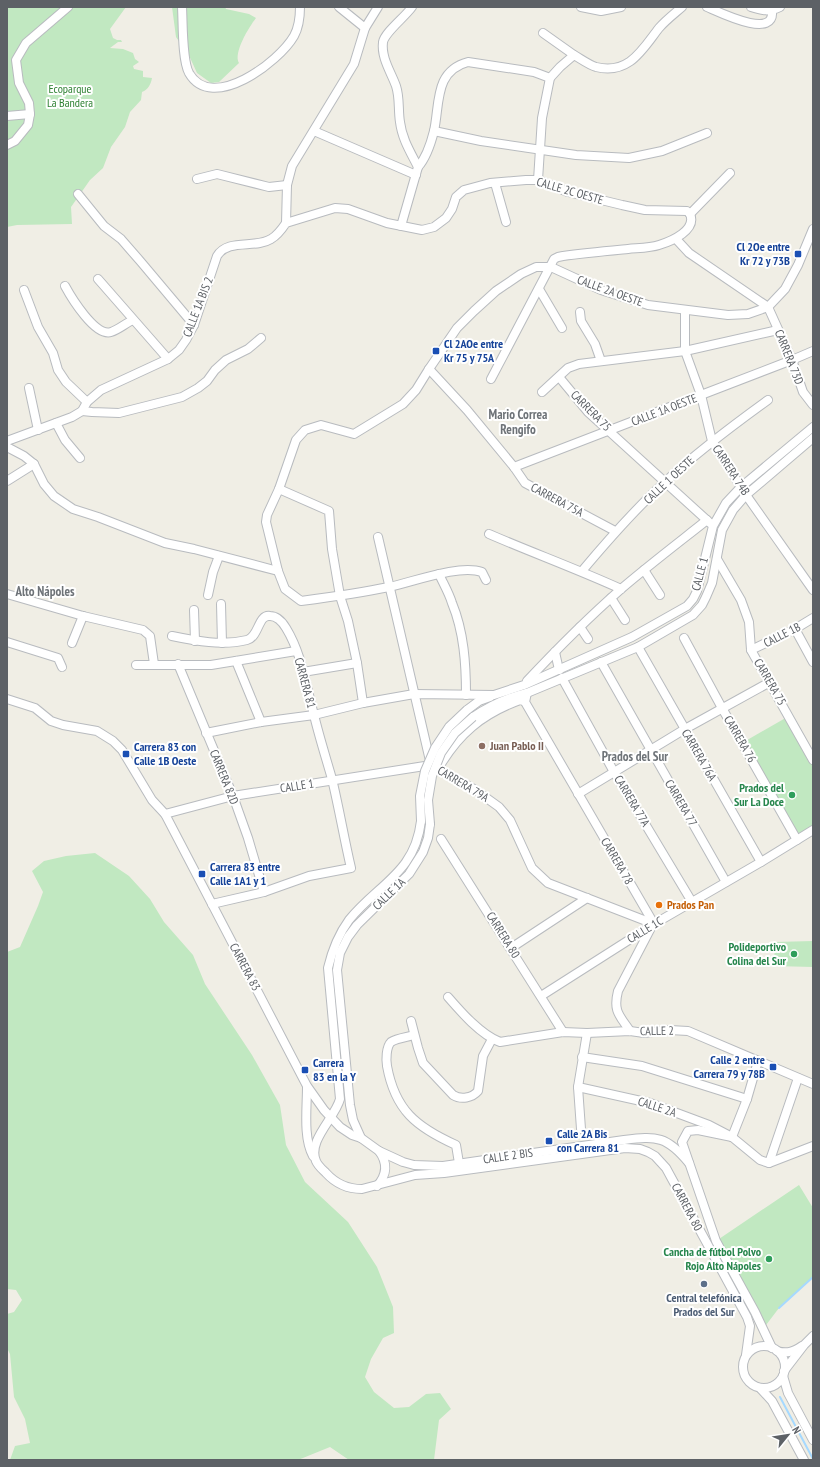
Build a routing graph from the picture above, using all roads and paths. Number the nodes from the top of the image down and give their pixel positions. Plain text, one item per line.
1 (68, 7) edge
2 (182, 7) edge
3 (300, 7) edge
4 (339, 7) edge
5 (378, 7) edge
6 (412, 7) edge
7 (580, 7) edge
8 (621, 7) edge
9 (682, 7) edge
10 (707, 7) edge
11 (752, 7) edge
12 (776, 9) edge
13 (365, 28) junction
14 (543, 33) dead end
15 (574, 55) junction
16 (550, 78) junction
17 (30, 114) junction
18 (7, 116) edge
19 (314, 131) junction
20 (434, 131) junction
21 (707, 133) dead end
22 (7, 145) edge
23 (539, 149) junction
24 (417, 171) junction
25 (730, 173) dead end
26 (197, 179) dead end
27 (538, 180) junction
28 (495, 183) junction
29 (287, 185) junction
30 (78, 194) dead end
31 (690, 214) junction
32 (506, 222) dead end
33 (286, 223) junction
34 (401, 226) junction
35 (813, 229) edge
36 (676, 239) junction
37 (551, 267) junction
38 (98, 279) dead end
39 (65, 286) dead end
40 (539, 289) junction
41 (24, 290) dead end
42 (768, 307) junction
43 (685, 310) junction
44 (580, 312) dead end
45 (133, 320) junction
46 (194, 325) junction
47 (562, 328) dead end
48 (778, 330) junction
49 (261, 338) dead end
50 (685, 351) junction
51 (813, 351) edge
52 (168, 359) junction
53 (792, 360) junction
54 (601, 361) junction
55 (429, 369) junction
56 (559, 377) junction
57 (491, 379) dead end
58 (29, 388) dead end
59 (542, 392) dead end
60 (701, 396) junction
61 (768, 400) dead end
62 (86, 402) junction
63 (813, 405) edge
64 (82, 411) junction
65 (56, 423) junction
66 (813, 427) edge
67 (38, 430) junction
68 (610, 430) junction
69 (813, 438) edge
70 (7, 441) edge
71 (712, 441) junction
72 (7, 447) edge
73 (80, 458) dead end
74 (34, 464) junction
75 (514, 467) junction
76 (7, 481) edge
77 (664, 482) junction
78 (741, 487) junction
79 (279, 489) junction
80 (746, 494) junction
81 (710, 523) junction
82 (615, 531) junction
83 (489, 534) dead end
84 (378, 537) dead end
85 (219, 556) junction
86 (717, 559) junction
87 (644, 570) junction
88 (278, 571) junction
89 (582, 571) junction
90 (439, 574) junction
91 (486, 580) dead end
92 (389, 587) junction
93 (621, 589) junction
94 (813, 590) edge
95 (7, 594) edge
96 (208, 595) dead end
97 (660, 595) dead end
98 (340, 596) junction
99 (611, 598) junction
100 (221, 604) dead end
101 (194, 610) dead end
102 (83, 616) junction
103 (813, 618) edge
104 (624, 620) dead end
105 (580, 627) junction
106 (795, 629) junction
107 (172, 636) dead end
108 (588, 638) dead end
109 (684, 638) dead end
110 (195, 641) junction
111 (7, 642) edge
112 (222, 642) junction
113 (72, 643) dead end
114 (638, 647) junction
115 (751, 650) junction
116 (296, 651) junction
117 (555, 652) junction
118 (236, 661) junction
119 (600, 662) junction
120 (813, 662) edge
121 (357, 663) junction
122 (154, 664) junction
123 (178, 664) junction
124 (136, 665) dead end
125 (62, 667) dead end
126 (559, 670) junction
127 (303, 672) junction
128 (562, 678) junction
129 (770, 682) junction
130 (525, 689) junction
131 (414, 694) junction
132 (466, 695) junction
133 (494, 695) junction
134 (7, 699) edge
135 (525, 702) junction
136 (363, 703) junction
137 (722, 708) junction
138 (314, 715) junction
139 (261, 722) junction
140 (685, 729) junction
141 (206, 733) junction
142 (651, 750) junction
143 (813, 760) edge
144 (434, 767) junction
145 (614, 772) junction
146 (332, 780) junction
147 (578, 794) junction
148 (233, 796) junction
149 (166, 814) junction
150 (813, 830) edge
151 (441, 839) dead end
152 (797, 840) junction
153 (761, 862) junction
154 (726, 882) junction
155 (264, 892) junction
156 (587, 898) junction
157 (692, 902) junction
158 (212, 904) junction
159 (654, 924) junction
160 (511, 948) junction
161 (541, 996) junction
162 (448, 997) dead end
163 (411, 1021) dead end
164 (630, 1031) junction
165 (563, 1032) junction
166 (587, 1033) junction
167 (414, 1034) junction
168 (492, 1039) junction
169 (582, 1057) junction
170 (758, 1061) junction
171 (798, 1078) junction
172 (813, 1084) edge
173 (307, 1086) junction
174 (578, 1087) junction
175 (747, 1099) junction
176 (331, 1117) junction
177 (581, 1129) dead end
178 (732, 1137) junction
179 (361, 1138) junction
180 (813, 1146) edge
181 (625, 1148) joint
182 (380, 1151) junction
183 (316, 1161) junction
184 (459, 1163) junction
185 (688, 1163) junction
186 (770, 1163) junction
187 (377, 1186) junction
188 (813, 1336) edge
189 (804, 1345) junction
190 (775, 1349) junction
191 (746, 1355) junction
192 (784, 1374) junction
193 (760, 1388) junction
194 (813, 1440) edge
195 (804, 1460) edge

1 - 17 street
2 - 3 street
4 - 13 street
5 - 13 street
6 - 24 street
7 - 8 street
9 - 15 street
10 - 12 street
11 - 12 street
13 - 19 street
14 - 15 street
15 - 16 street
16 - 20 street
16 - 23 street
17 - 18 street
17 - 22 street
19 - 24 street
19 - 29 street
20 - 23 street
20 - 24 street
21 - 23 street
23 - 27 street
24 - 34 street
25 - 31 street
26 - 29 street
27 - 28 street, CALLE 2C OESTE
27 - 31 street, CALLE 2C OESTE
28 - 32 street
28 - 34 street, CALLE 2C OESTE
29 - 33 street
30 - 46 street
31 - 36 street
33 - 34 street, CALLE 2C OESTE
33 - 46 street, CALLE 1A BIS 2
35 - 42 street, CALLE 2A OESTE
36 - 37 street
36 - 42 street
37 - 40 street
37 - 43 street, CALLE 2A OESTE
37 - 55 street
38 - 45 street
39 - 45 street
40 - 47 street
40 - 57 street
41 - 62 street
42 - 43 street, CALLE 2A OESTE
42 - 48 street, CARRERA 73D
43 - 50 street, CARRERA 74B
44 - 54 street
45 - 52 street
46 - 52 street, CALLE 1A BIS 2
48 - 50 street
48 - 53 street, CARRERA 73D
49 - 64 street
50 - 54 street
50 - 60 street, CARRERA 74B
51 - 53 street, CALLE 1A OESTE
52 - 62 street, CALLE 1A BIS 2
53 - 60 street, CALLE 1A OESTE
53 - 63 street, CARRERA 73D
54 - 56 street
55 - 75 street, CARRERA 75A
55 - 79 street
56 - 59 street
56 - 68 street, CARRERA 75
58 - 67 street
60 - 68 street, CALLE 1A OESTE
60 - 71 street, CARRERA 74B
61 - 71 street, CALLE 1 OESTE
62 - 64 street
64 - 65 street
65 - 67 street
65 - 73 street
66 - 78 street, CALLE 1
67 - 70 street
68 - 75 street, CALLE 1A OESTE
68 - 77 street, CARRERA 75
69 - 80 street, CALLE 1
71 - 77 street, CALLE 1 OESTE
71 - 78 street, CARRERA 74B
72 - 74 street
74 - 76 street
74 - 85 street
75 - 82 street, CARRERA 75A
77 - 81 street, CARRERA 75
77 - 82 street, CALLE 1 OESTE
78 - 80 street, CARRERA 74B
78 - 81 street, CALLE 1
79 - 88 street
79 - 98 street
80 - 86 street, CALLE 1
80 - 94 street, CARRERA 74B
81 - 87 street, CALLE 1
81 - 126 street, CALLE 1
82 - 89 street, CALLE 1 OESTE
83 - 89 street
84 - 92 street, CARRERA 79A
85 - 88 street
85 - 96 street
86 - 114 street, CALLE 1
86 - 115 street, CARRERA 75
87 - 93 street, CALLE 1
87 - 97 street
88 - 98 street
89 - 93 street
90 - 91 street
90 - 92 street
90 - 132 street
92 - 98 street
92 - 131 street, CARRERA 79A
93 - 99 street, CALLE 1
95 - 102 street
98 - 121 street
99 - 104 street
99 - 105 street, CALLE 1
100 - 112 street
101 - 110 street
102 - 113 street
102 - 122 street
103 - 106 street, CALLE 1B
105 - 108 street
105 - 117 street, CALLE 1
106 - 115 street, CALLE 1B
106 - 120 street
107 - 110 street, CARRERA 81
109 - 137 street, CARRERA 76
110 - 112 street, CARRERA 81
111 - 125 street
112 - 116 street, CARRERA 81
114 - 119 street, CALLE 1
114 - 140 street, CARRERA 76A
115 - 129 street, CARRERA 75
116 - 118 street
116 - 127 street, CARRERA 81
117 - 126 street
117 - 130 street, CALLE 1
118 - 123 street
118 - 139 street
119 - 128 street, CALLE 1
119 - 142 street, CARRERA 77
121 - 127 street
121 - 136 street
122 - 123 street
122 - 124 street
123 - 141 street, CARRERA 82D
126 - 130 street, CALLE 1
127 - 138 street, CARRERA 81
128 - 130 street, CALLE 1
128 - 145 street, CARRERA 77A
129 - 137 street
129 - 143 street, CARRERA 75
130 - 133 street, CALLE 1
130 - 135 street
130 - 179 street, CALLE 1A, bridge
131 - 132 street, CALLE 1
131 - 136 street, CALLE 1
131 - 144 street, CARRERA 79A
132 - 133 street, CALLE 1
133 - 176 street, CALLE 1A, bridge
134 - 149 street, CARRERA 83
135 - 144 street
135 - 147 street, CARRERA 78
136 - 138 street, CALLE 1
137 - 140 street
137 - 152 street, CARRERA 76
138 - 139 street, CALLE 1
138 - 146 street, CARRERA 81
139 - 141 street, CALLE 1
140 - 142 street
140 - 153 street, CARRERA 76A
141 - 148 street, CARRERA 82D
142 - 145 street
142 - 154 street, CARRERA 77
144 - 146 street, CALLE 1
144 - 156 street, CARRERA 79A
145 - 147 street
145 - 157 street, CARRERA 77A
146 - 148 street, CALLE 1
146 - 155 street, CARRERA 81
147 - 159 street, CARRERA 78
148 - 149 street, CALLE 1
148 - 155 street, CARRERA 82D
149 - 158 street, CARRERA 83
150 - 152 street, CALLE 1C
151 - 160 street, CARRERA 80
152 - 153 street, CALLE 1C
153 - 154 street, CALLE 1C
154 - 157 street, CALLE 1C
155 - 158 street
156 - 159 street, CARRERA 79A
156 - 160 street
157 - 159 street, CALLE 1C
158 - 173 street, CARRERA 83
159 - 161 street, CALLE 1C
159 - 164 street
160 - 161 street, CARRERA 80
161 - 165 street, CARRERA 80
162 - 168 street
163 - 167 street
164 - 166 street, CALLE 2
164 - 170 street, CALLE 2
165 - 166 street, CALLE 2
165 - 168 street, CALLE 2
166 - 169 street
167 - 168 street
167 - 184 street
169 - 174 street
169 - 175 street
170 - 171 street, CALLE 2
170 - 175 street
171 - 172 street, CALLE 2
171 - 186 street
173 - 176 street, CARRERA 83
173 - 183 street, CALLE 2 BIS
174 - 177 street
174 - 178 street, CALLE 2A
175 - 178 street
176 - 179 street, CALLE 2 BIS
176 - 183 street, CALLE 1A
178 - 185 street, CALLE 2A
178 - 186 street, CALLE 2A
179 - 182 street, CALLE 2 BIS
180 - 186 street
181 - 187 street, CALLE 2 BIS
181 - 191 street, CARRERA 80
182 - 184 street, CALLE 2 BIS
182 - 187 street
183 - 187 street, CALLE 2 BIS
184 - 185 street, CALLE 2 BIS
185 - 190 street, CARRERA 80
188 - 189 street
189 - 190 street
189 - 192 street
190 - 191 street
190 - 192 street, CARRERA 80
191 - 193 street, CARRERA 80
192 - 193 street
192 - 194 street, CARRERA 80
193 - 195 street, CARRERA 80

